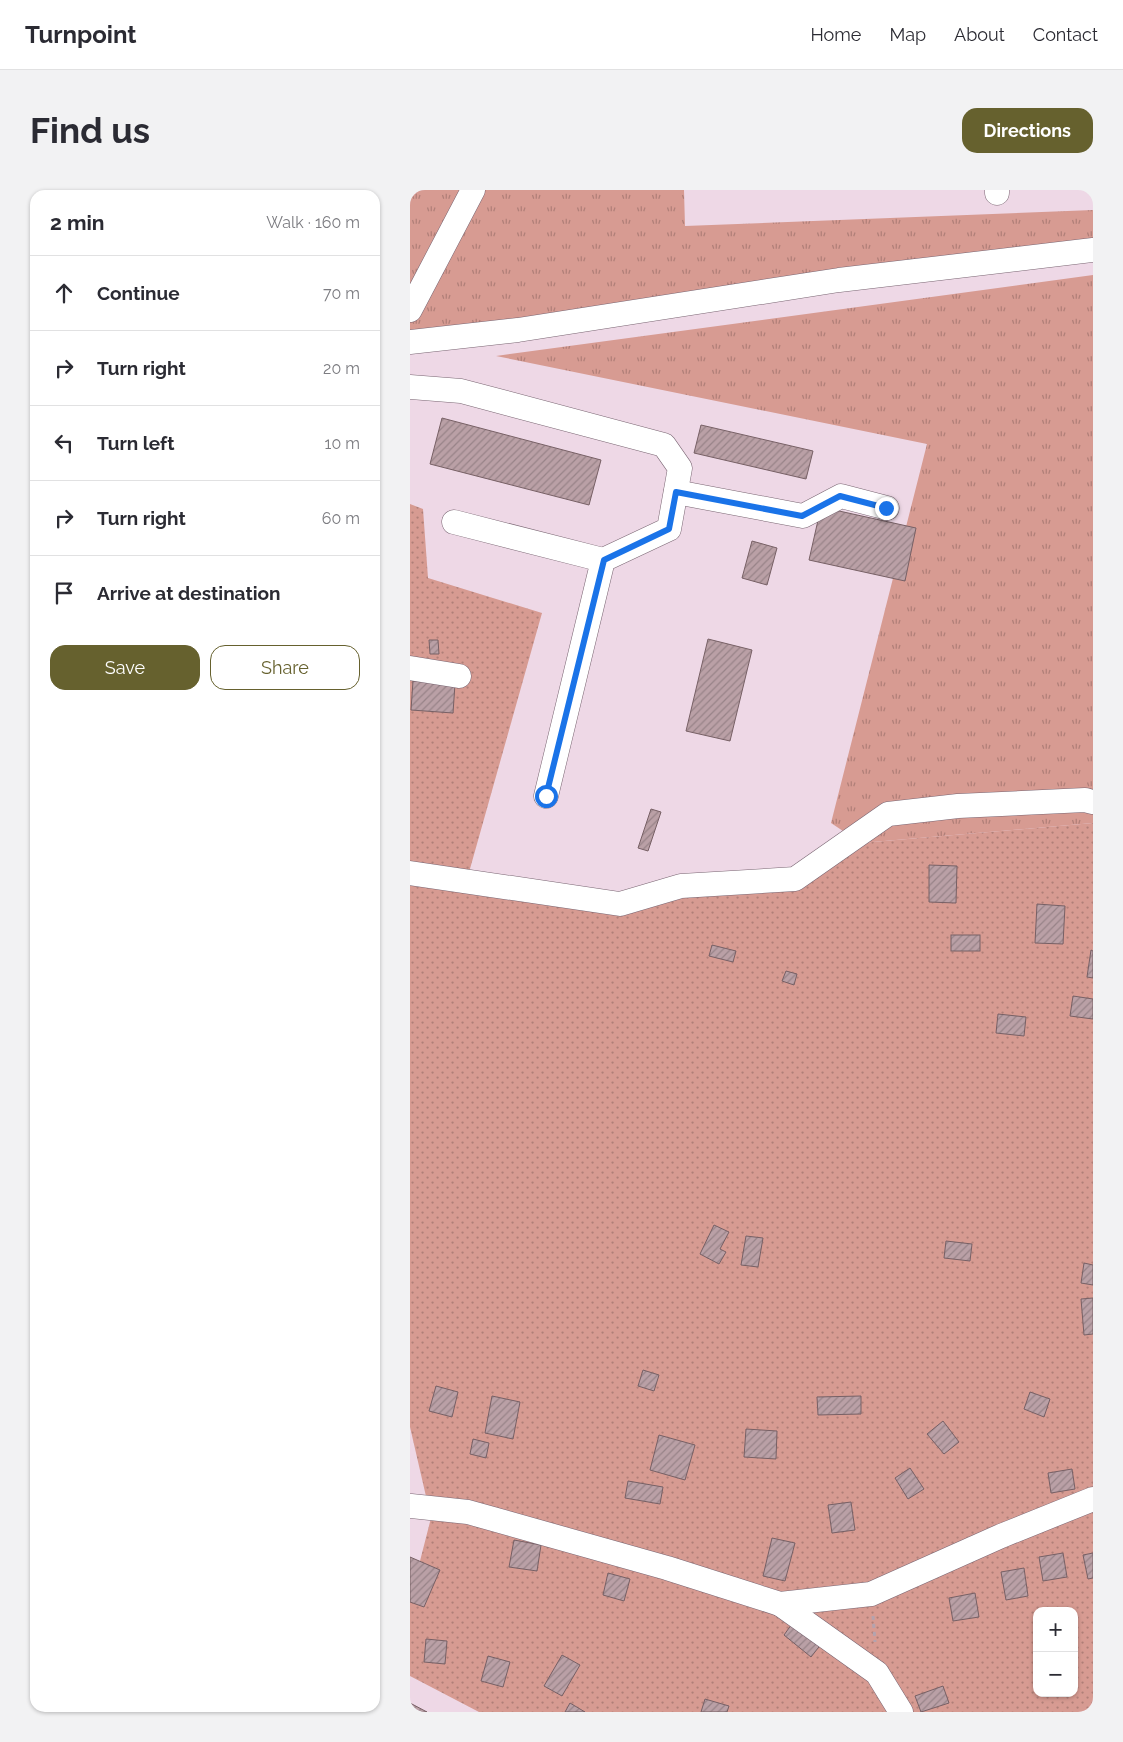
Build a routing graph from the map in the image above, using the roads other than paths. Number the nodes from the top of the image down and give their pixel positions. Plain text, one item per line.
1 (474, 190) edge
2 (1093, 250) edge
3 (410, 310) edge
4 (410, 342) edge
5 (410, 387) edge
6 (676, 492) junction
7 (886, 508) dead end
8 (454, 522) dead end
9 (604, 560) junction
10 (410, 668) edge
11 (459, 676) dead end
12 (546, 796) dead end
13 (1093, 802) edge
14 (410, 872) edge
15 (1093, 1499) edge
16 (411, 1506) dead end
17 (780, 1604) junction
18 (901, 1712) edge

1 - 3 street
2 - 4 street
5 - 6 street
6 - 7 street
6 - 9 street
8 - 9 street
9 - 12 street
10 - 11 street
13 - 14 street
15 - 17 street
16 - 17 street
17 - 18 street

